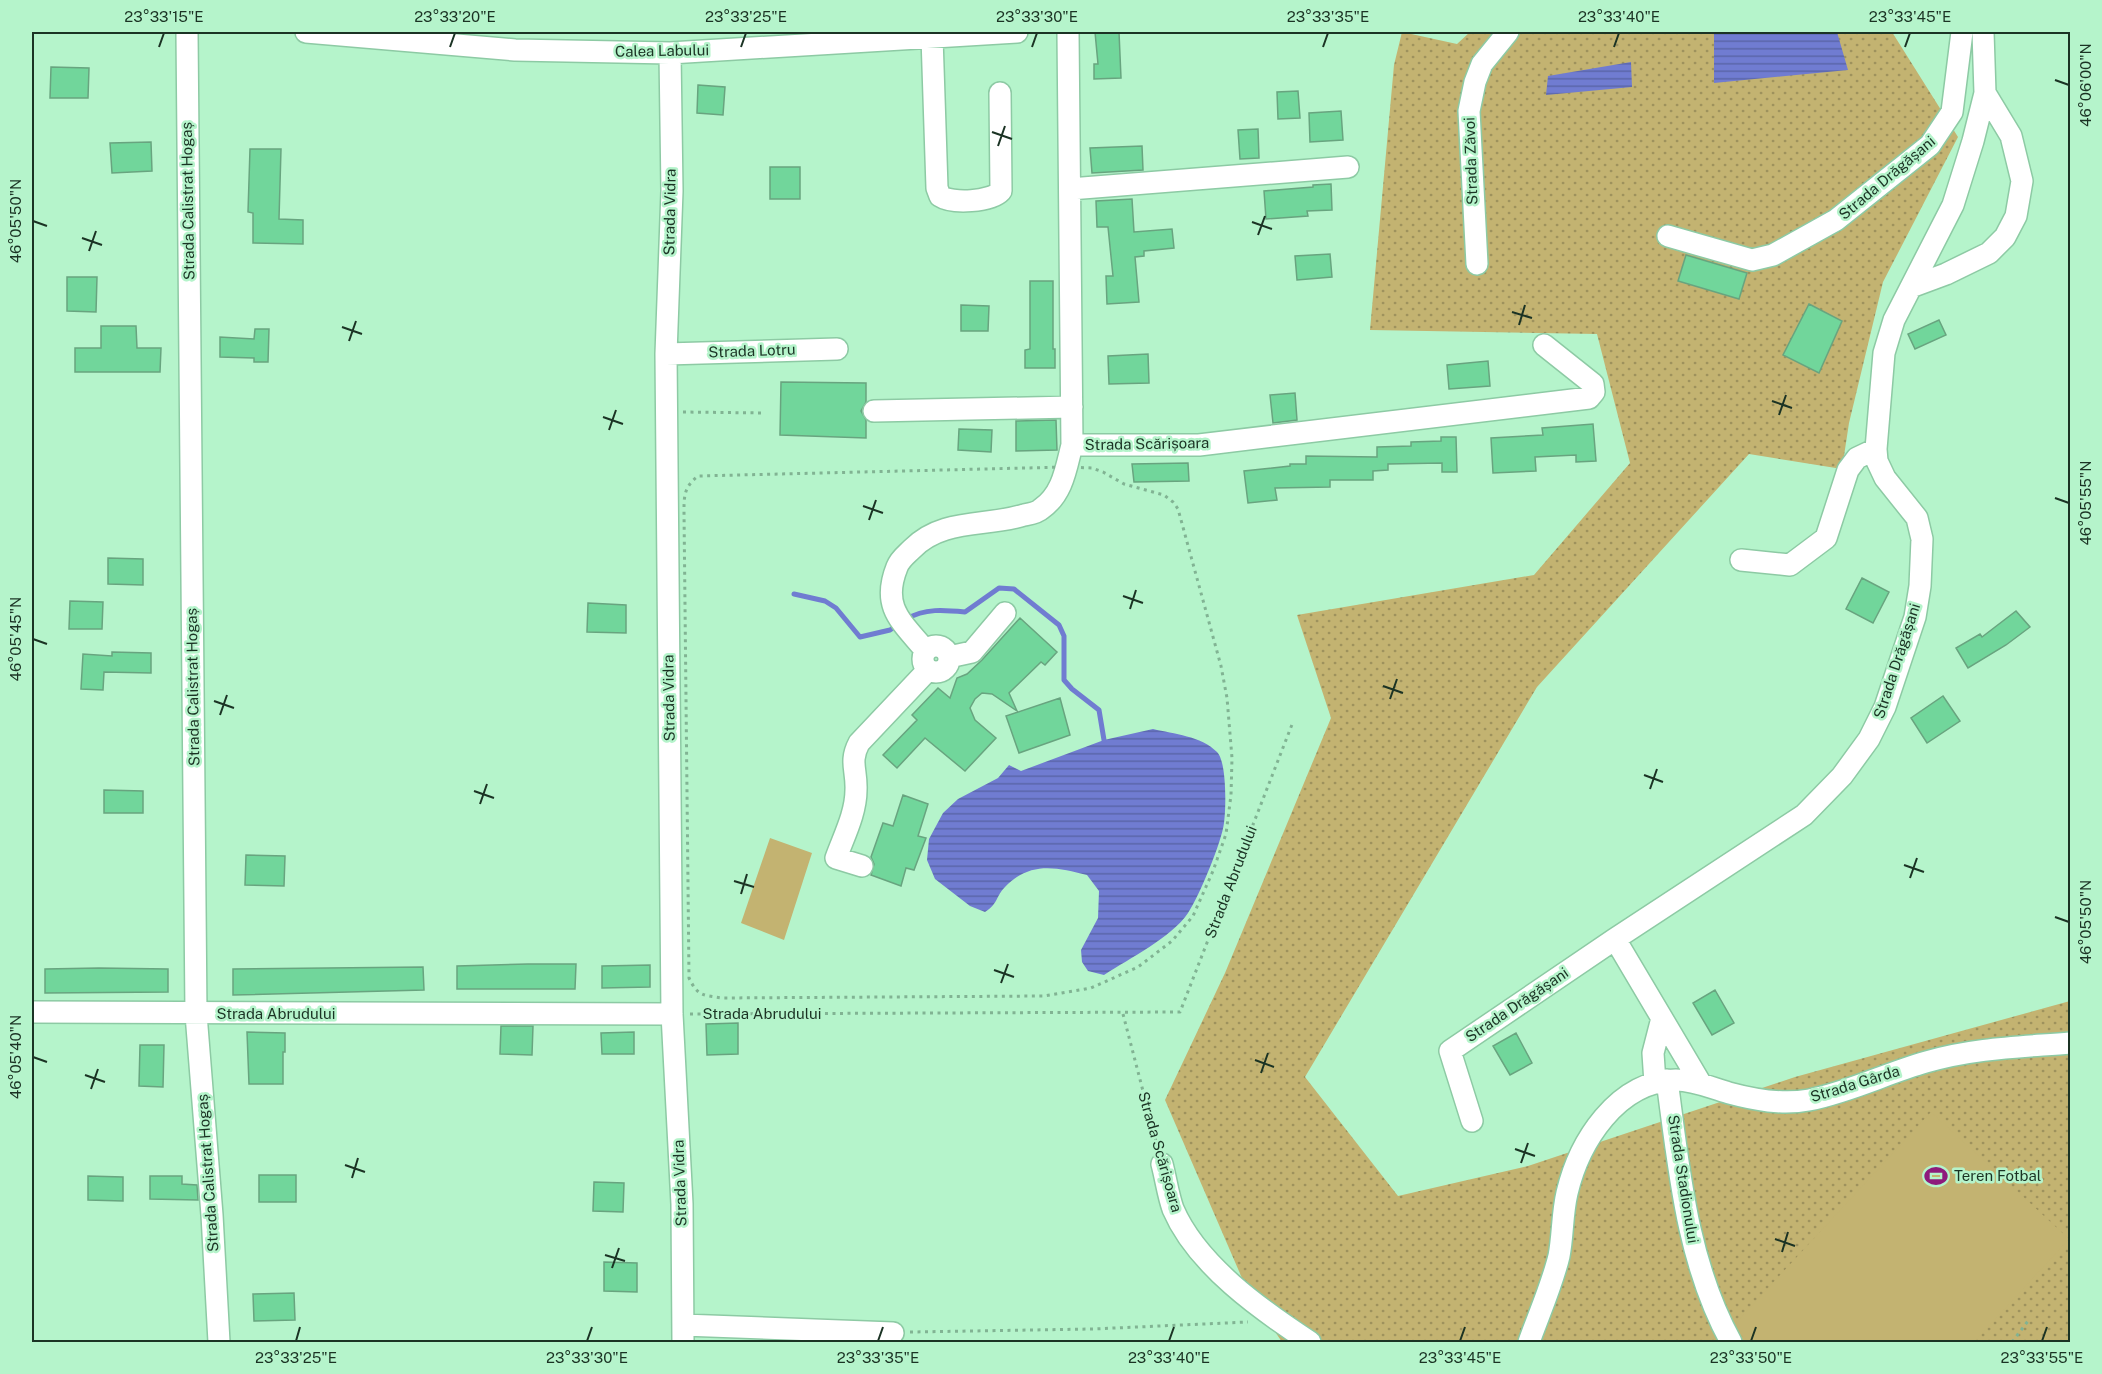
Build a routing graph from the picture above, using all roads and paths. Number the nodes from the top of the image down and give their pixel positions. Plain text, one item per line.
1 (187, 32) edge
2 (306, 32) edge
3 (1017, 32) edge
4 (1068, 32) edge
5 (1508, 32) edge
6 (1962, 32) edge
7 (1983, 32) edge
8 (933, 37) junction
9 (670, 53) junction
10 (1000, 93) dead end
11 (1985, 93) junction
12 (1348, 167) dead end
13 (1070, 189) junction
14 (1668, 236) dead end
15 (1477, 264) dead end
16 (1911, 287) junction
17 (1544, 345) dead end
18 (837, 349) dead end
19 (666, 354) junction
20 (1072, 407) junction
21 (874, 411) dead end
22 (667, 412) junction
23 (765, 413) dead end
24 (1072, 445) junction
25 (1876, 449) junction
26 (1066, 467) junction
27 (1741, 560) dead end
28 (1005, 613) dead end
29 (927, 660) junction
30 (1293, 722) dead end
31 (862, 866) dead end
32 (1615, 939) junction
33 (32, 1012) edge
34 (196, 1014) junction
35 (672, 1014) junction
36 (1123, 1014) junction
37 (1662, 1018) junction
38 (2070, 1043) edge
39 (1661, 1082) junction
40 (1701, 1084) junction
41 (1472, 1121) dead end
42 (1162, 1164) joint
43 (1277, 1320) junction
44 (2028, 1321) dead end
45 (893, 1333) joint
46 (683, 1334) edge
47 (219, 1342) edge
48 (1310, 1342) edge
49 (1529, 1342) edge
50 (1731, 1342) edge
51 (2012, 1342) edge

1 - 34 street, Strada Calistrat Hogaș
2 - 9 street, Calea Labului
3 - 8 street, Calea Labului
4 - 13 street, Strada Scărișoara
5 - 15 street, Strada Zăvoi
6 - 14 street, Strada Drăgășani
7 - 11 street, Strada Drăgășani
8 - 9 street, Calea Labului
8 - 10 street
9 - 19 street, Strada Vidra
11 - 16 street, Strada Drăgășani
11 - 16 street, Strada Drăgășani
12 - 13 street
13 - 20 street, Strada Scărișoara
16 - 25 street, Strada Drăgășani
17 - 24 street, Strada Scărișoara
18 - 19 street, Strada Lotru
19 - 22 street, Strada Vidra
20 - 21 street
20 - 24 street, Strada Scărișoara
22 - 23 path
22 - 35 street, Strada Vidra
24 - 26 street
25 - 27 street
25 - 32 street, Strada Drăgășani
26 - 26 path
26 - 29 street
28 - 29 street
29 - 31 street
30 - 36 path, Strada Abrudului
32 - 37 street
32 - 41 street, Strada Drăgășani
33 - 34 street, Strada Abrudului
34 - 35 street, Strada Abrudului
34 - 47 street, Strada Calistrat Hogaș
35 - 36 path, Strada Abrudului
35 - 46 street, Strada Vidra
36 - 42 path, Strada Scărișoara
37 - 39 street
37 - 40 street
38 - 40 street, Strada Gârda
39 - 40 street, Strada Gârda
39 - 49 street
39 - 50 street, Strada Stadionului
42 - 43 street, Strada Scărișoara
43 - 45 path
43 - 48 street, Strada Scărișoara
44 - 51 path
45 - 46 street

